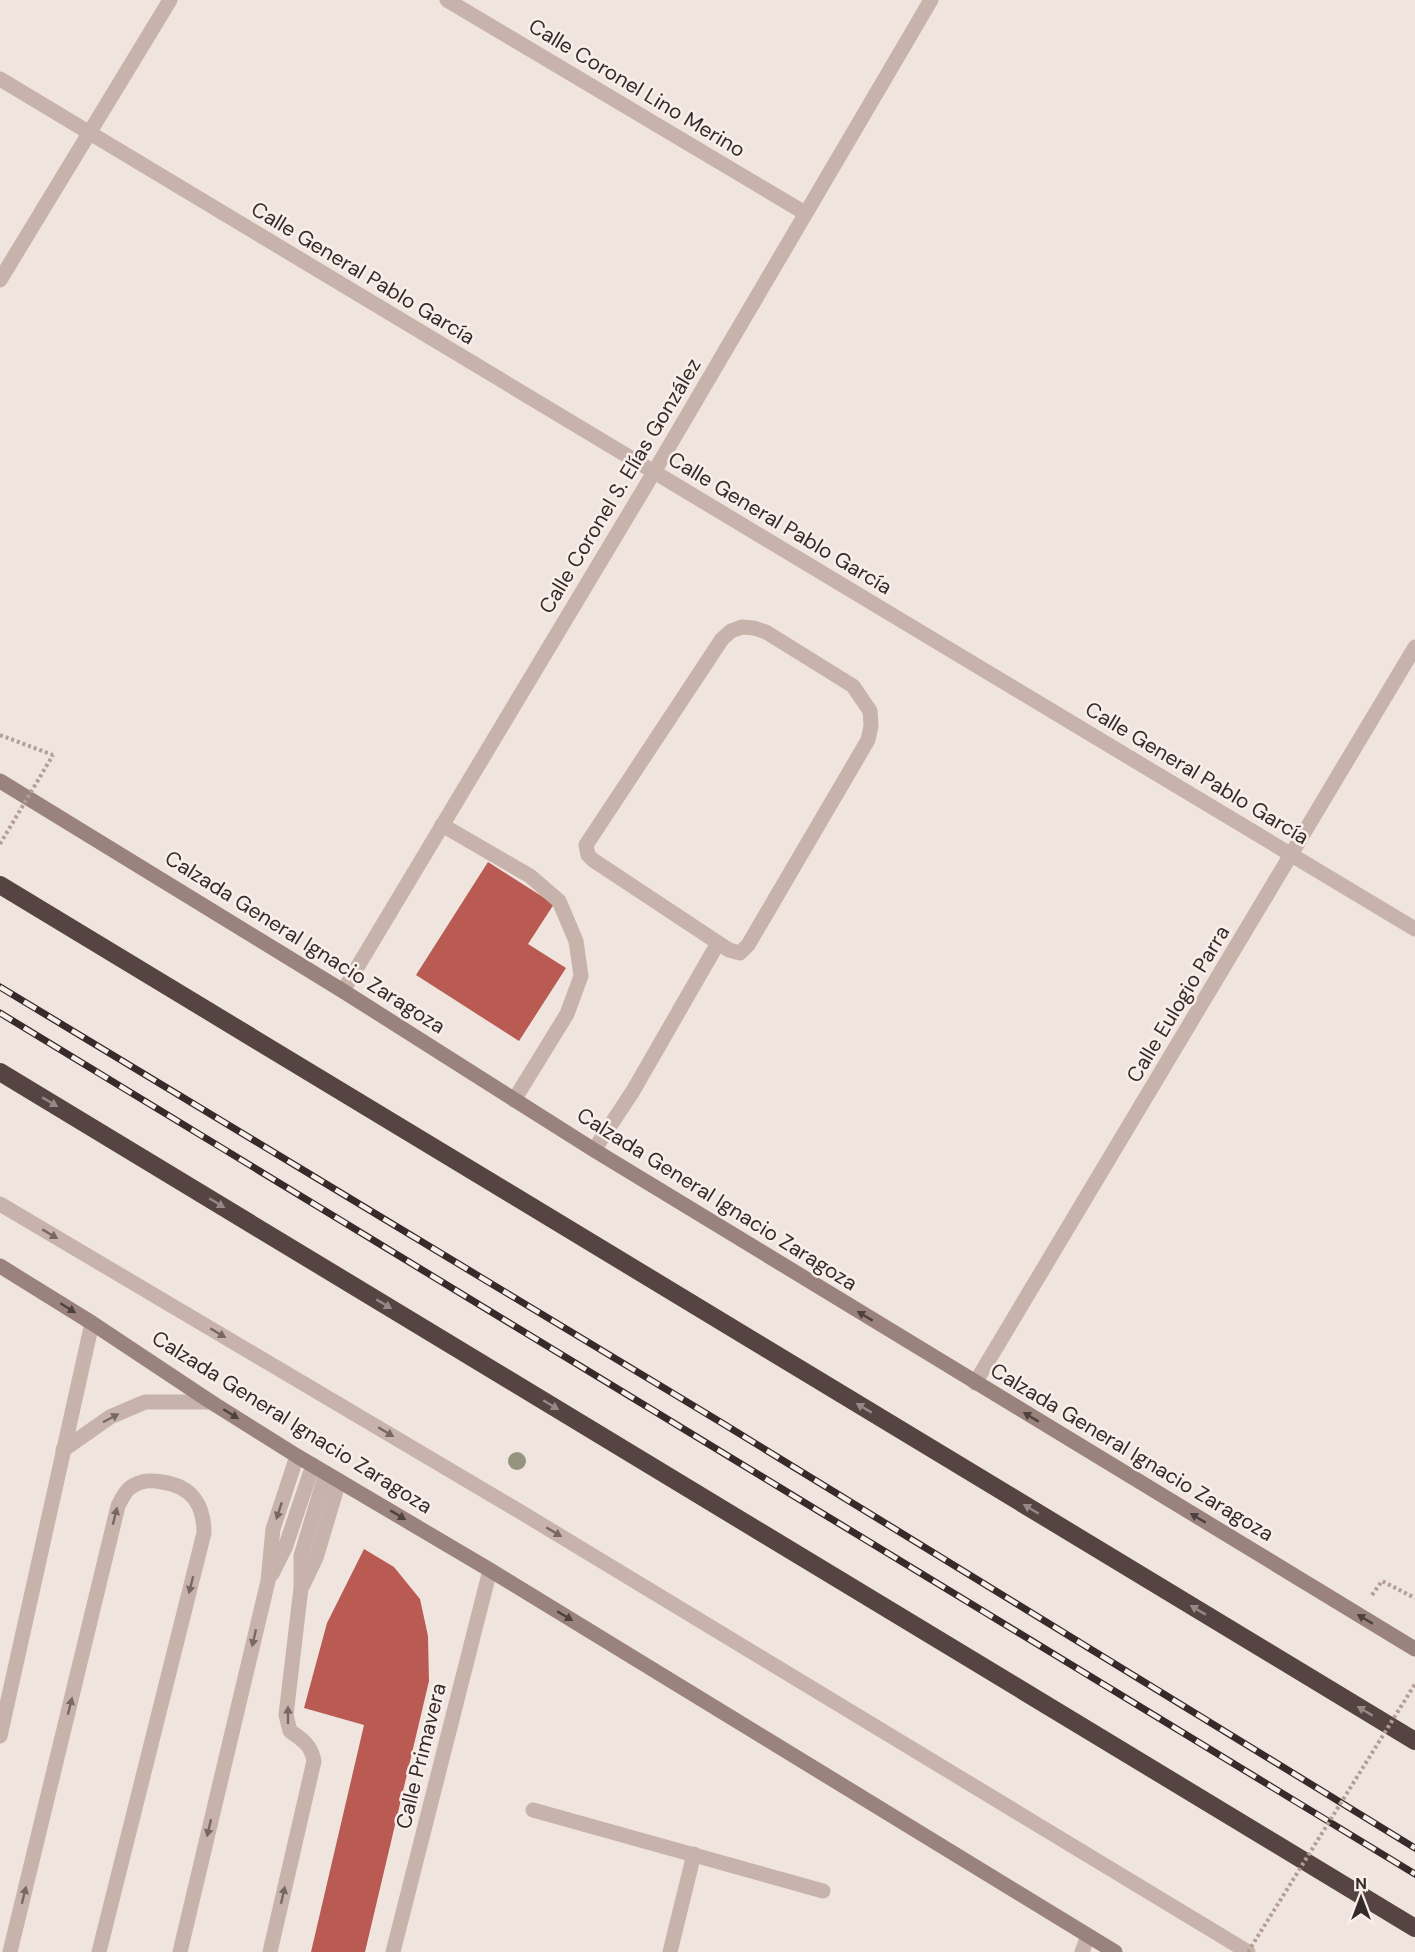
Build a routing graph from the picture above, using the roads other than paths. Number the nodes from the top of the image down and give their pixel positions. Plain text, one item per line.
1 (171, 0) edge
2 (447, 0) edge
3 (931, 0) edge
4 (0, 79) edge
5 (91, 133) junction
6 (805, 213) junction
7 (0, 280) edge
8 (654, 472) junction
9 (1415, 647) edge
10 (0, 781) edge
11 (442, 825) junction
12 (1292, 854) junction
13 (0, 885) edge
14 (1415, 928) edge
15 (718, 943) junction
16 (343, 991) junction
17 (0, 1072) edge
18 (514, 1100) junction
19 (594, 1150) junction
20 (0, 1204) edge
21 (0, 1266) edge
22 (92, 1323) junction
23 (975, 1383) junction
24 (211, 1402) junction
25 (63, 1450) junction
26 (297, 1456) junction
27 (319, 1469) junction
28 (339, 1480) junction
29 (490, 1570) junction
30 (268, 1581) junction
31 (301, 1588) junction
32 (1415, 1649) edge
33 (0, 1736) edge
34 (1415, 1741) edge
35 (533, 1809) dead end
36 (694, 1854) junction
37 (823, 1891) dead end
38 (1415, 1928) edge
39 (1088, 1936) junction
40 (10, 1952) edge
41 (99, 1952) edge
42 (180, 1952) edge
43 (270, 1952) edge
44 (393, 1952) edge
45 (670, 1952) edge
46 (1082, 1952) edge
47 (1115, 1952) edge
48 (1248, 1952) edge

1 - 5 street
2 - 6 street, Calle Coronel Lino Merino
3 - 6 street, Calle Coronel S. Elías González
4 - 5 street, Calle General Pablo García
5 - 7 street
5 - 8 street, Calle General Pablo García
6 - 8 street, Calle Coronel S. Elías González
8 - 11 street, Calle Coronel S. Elías González
8 - 12 street, Calle General Pablo García
9 - 12 street, Calle Eulogio Parra
10 - 16 main road, Calzada General Ignacio Zaragoza
11 - 16 street, Calle Coronel S. Elías González
11 - 18 street
12 - 14 street, Calle General Pablo García
12 - 23 street, Calle Eulogio Parra
34 -> 13 highway
15 - 15 street
15 - 19 street
16 - 18 main road, Calzada General Ignacio Zaragoza
17 -> 38 highway
18 - 19 main road, Calzada General Ignacio Zaragoza
23 -> 19 main road, Calzada General Ignacio Zaragoza
20 -> 48 street
21 -> 22 main road, Calzada General Ignacio Zaragoza
22 - 24 main road, Calzada General Ignacio Zaragoza
22 - 25 street
32 -> 23 main road, Calzada General Ignacio Zaragoza
25 -> 24 street
24 -> 26 main road, Calzada General Ignacio Zaragoza
25 - 33 street
26 - 27 main road, Calzada General Ignacio Zaragoza
26 -> 30 street
27 - 28 main road, Calzada General Ignacio Zaragoza
27 - 30 street
27 - 31 street
28 -> 29 main road, Calzada General Ignacio Zaragoza
28 - 31 street
29 -> 39 main road, Calzada General Ignacio Zaragoza
29 - 44 street, Calle Primavera
30 -> 42 street
43 -> 31 street
35 - 36 street
36 - 37 street
36 - 45 street
39 - 46 street
39 - 47 main road, Calzada General Ignacio Zaragoza
40 -> 41 street

